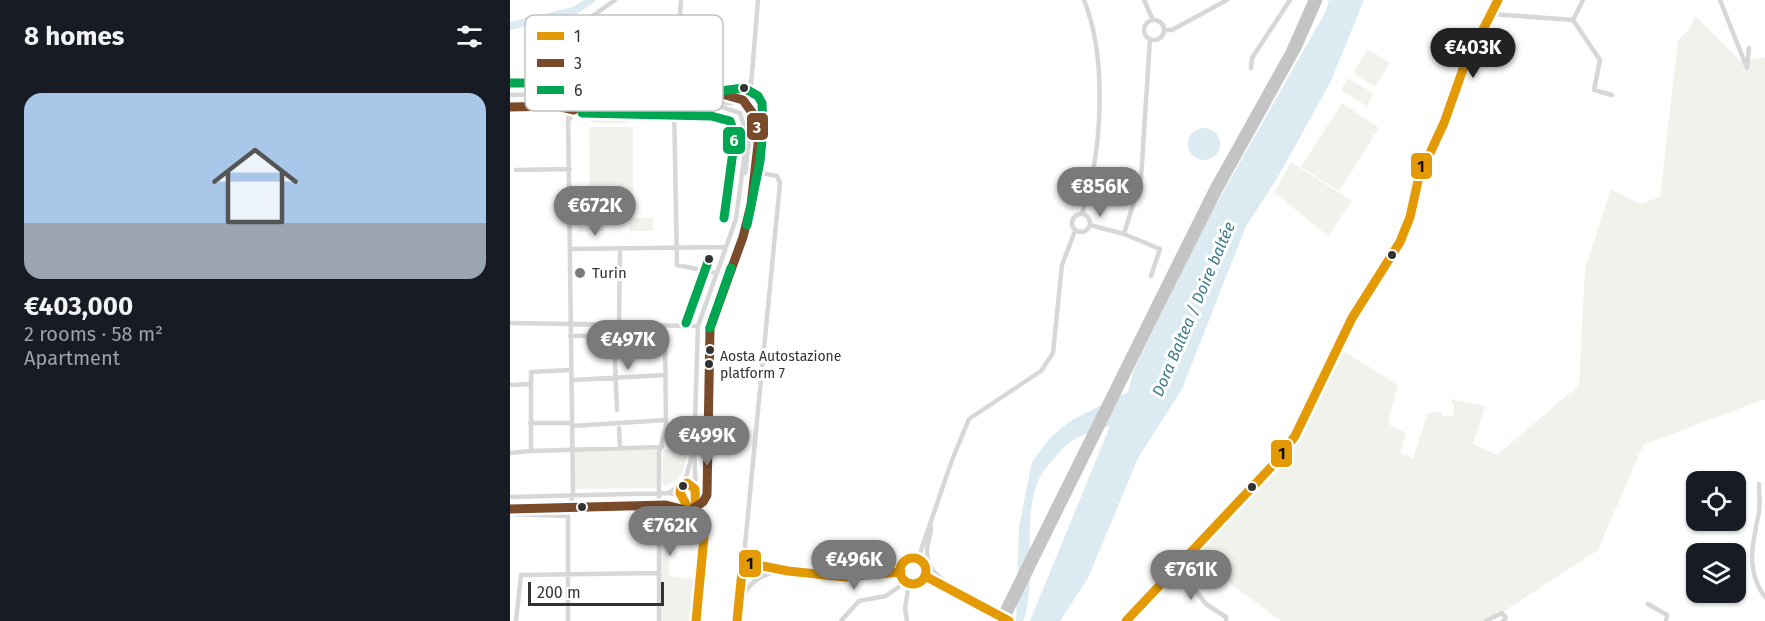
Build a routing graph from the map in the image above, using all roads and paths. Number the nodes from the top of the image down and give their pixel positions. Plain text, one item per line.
1 (615, 0) edge
2 (681, 0) edge
3 (758, 0) edge
4 (1084, 0) edge
5 (1144, 0) edge
6 (1227, 0) edge
7 (1290, 0) edge
8 (1312, 0) edge
9 (1319, 0) edge
10 (1498, 0) edge
11 (1583, 0) edge
12 (1720, 0) edge
13 (1492, 14) junction
14 (594, 15) edge
15 (680, 15) edge
16 (1153, 20) junction
17 (1573, 20) junction
18 (1164, 30) junction
19 (1150, 39) junction
20 (1749, 48) dead end
21 (1251, 68) dead end
22 (752, 75) junction
23 (1612, 94) dead end
24 (510, 95) edge
25 (525, 95) edge
26 (740, 101) junction
27 (723, 103) edge
28 (723, 107) edge
29 (749, 107) junction
30 (572, 111) edge
31 (674, 111) edge
32 (738, 111) junction
33 (747, 130) junction
34 (570, 169) junction
35 (516, 170) dead end
36 (748, 170) junction
37 (740, 196) junction
38 (1082, 214) junction
39 (1090, 225) junction
40 (1075, 231) junction
41 (1124, 234) junction
42 (726, 247) junction
43 (620, 248) junction
44 (677, 248) junction
45 (570, 249) junction
46 (716, 273) junction
47 (1151, 276) dead end
48 (510, 323) edge
49 (570, 323) junction
50 (619, 324) junction
51 (698, 326) junction
52 (570, 336) junction
53 (614, 336) junction
54 (571, 370) junction
55 (666, 375) junction
56 (617, 378) junction
57 (573, 380) junction
58 (531, 384) junction
59 (512, 385) edge
60 (617, 408) dead end
61 (666, 420) junction
62 (530, 423) junction
63 (618, 423) junction
64 (572, 425) junction
65 (620, 447) junction
66 (662, 447) junction
67 (572, 448) junction
68 (694, 449) junction
69 (531, 451) junction
70 (510, 453) edge
71 (1759, 484) dead end
72 (683, 486) junction
73 (694, 487) junction
74 (658, 493) junction
75 (668, 493) junction
76 (572, 495) junction
77 (510, 497) edge
78 (683, 497) junction
79 (693, 497) junction
80 (510, 514) edge
81 (568, 516) junction
82 (696, 520) junction
83 (931, 522) junction
84 (746, 553) junction
85 (918, 559) junction
86 (754, 562) junction
87 (745, 564) junction
88 (760, 566) junction
89 (1178, 567) junction
90 (788, 571) junction
91 (658, 573) junction
92 (568, 574) junction
93 (742, 574) junction
94 (760, 576) junction
95 (925, 576) junction
96 (905, 578) junction
97 (753, 581) junction
98 (916, 583) junction
99 (908, 594) junction
100 (962, 596) junction
101 (1765, 597) edge
102 (1648, 604) dead end
103 (738, 614) junction
104 (996, 617) edge
105 (516, 621) edge
106 (568, 621) edge
107 (659, 621) edge
108 (696, 621) edge
109 (737, 621) edge
110 (841, 621) edge
111 (907, 621) edge
112 (1007, 621) edge
113 (1126, 621) edge
114 (1226, 621) edge
115 (1486, 621) edge
116 (1503, 621) edge
117 (1666, 621) edge

1 - 14 street
2 - 15 street
3 - 22 street
4 - 38 street
5 - 16 street
6 - 18 street
7 - 21 street
8 - 104 highway, bridge
9 - 112 highway, bridge
10 - 13 main road
11 - 17 street
12 - 20 street
13 - 17 street
13 - 89 main road
16 - 18 street
16 - 19 street
17 - 23 street
18 - 19 street
19 - 41 street
22 - 26 street
22 - 29 street
24 - 25 street
26 - 27 street
26 - 29 street
26 - 32 street
28 - 32 street
29 - 32 street
29 - 36 street
30 - 34 street
31 - 44 street
32 - 33 street
33 - 36 street
33 - 37 street
34 - 35 street
34 - 45 street
36 - 37 street
36 - 84 street
37 - 42 street
38 - 39 street
38 - 40 street
39 - 40 street
39 - 41 street
40 - 83 street
41 - 47 street
42 - 44 street
42 - 46 street
43 - 44 street
43 - 45 street
43 - 50 street
44 - 46 street
45 - 49 street
46 - 51 street
48 - 49 street
49 - 50 street
49 - 52 street
50 - 51 street
51 - 68 street
52 - 53 street
52 - 54 street
53 - 55 street
53 - 56 street
54 - 57 street
54 - 58 street
55 - 56 street
55 - 61 street
56 - 57 street
56 - 60 street
57 - 64 street
58 - 59 street
58 - 62 street
61 - 63 street
61 - 66 street
62 - 64 street
62 - 69 street
63 - 64 street
63 - 65 street
64 - 67 street
65 - 66 street
65 - 67 street
66 - 74 street
67 - 69 street
67 - 76 street
68 - 72 street
68 - 73 street
69 - 70 street
71 - 101 street
72 - 73 street
72 - 75 street
72 - 78 street
73 - 79 street
74 - 75 street
74 - 76 street
74 - 91 street
75 - 78 street
76 - 77 street
76 - 81 street
78 - 79 street
78 - 82 street
79 - 82 street
80 - 81 street
81 - 92 street
82 - 108 street
83 - 85 street
83 - 100 street
84 - 86 street
84 - 87 street
85 - 95 street
85 - 96 street
86 - 87 street
86 - 88 street
87 - 93 street
88 - 90 street
88 - 94 street
89 - 113 main road
89 - 114 street
90 - 94 street
90 - 96 street
91 - 92 street
91 - 107 street
92 - 105 street
92 - 106 street
93 - 97 street
93 - 103 street
94 - 97 street
95 - 98 street
95 - 100 street
96 - 98 street
96 - 99 street
96 - 110 street
97 - 103 street
98 - 99 street
99 - 111 street
100 - 104 street
102 - 117 street
103 - 109 street
104 - 112 street, bridge
115 - 116 street

